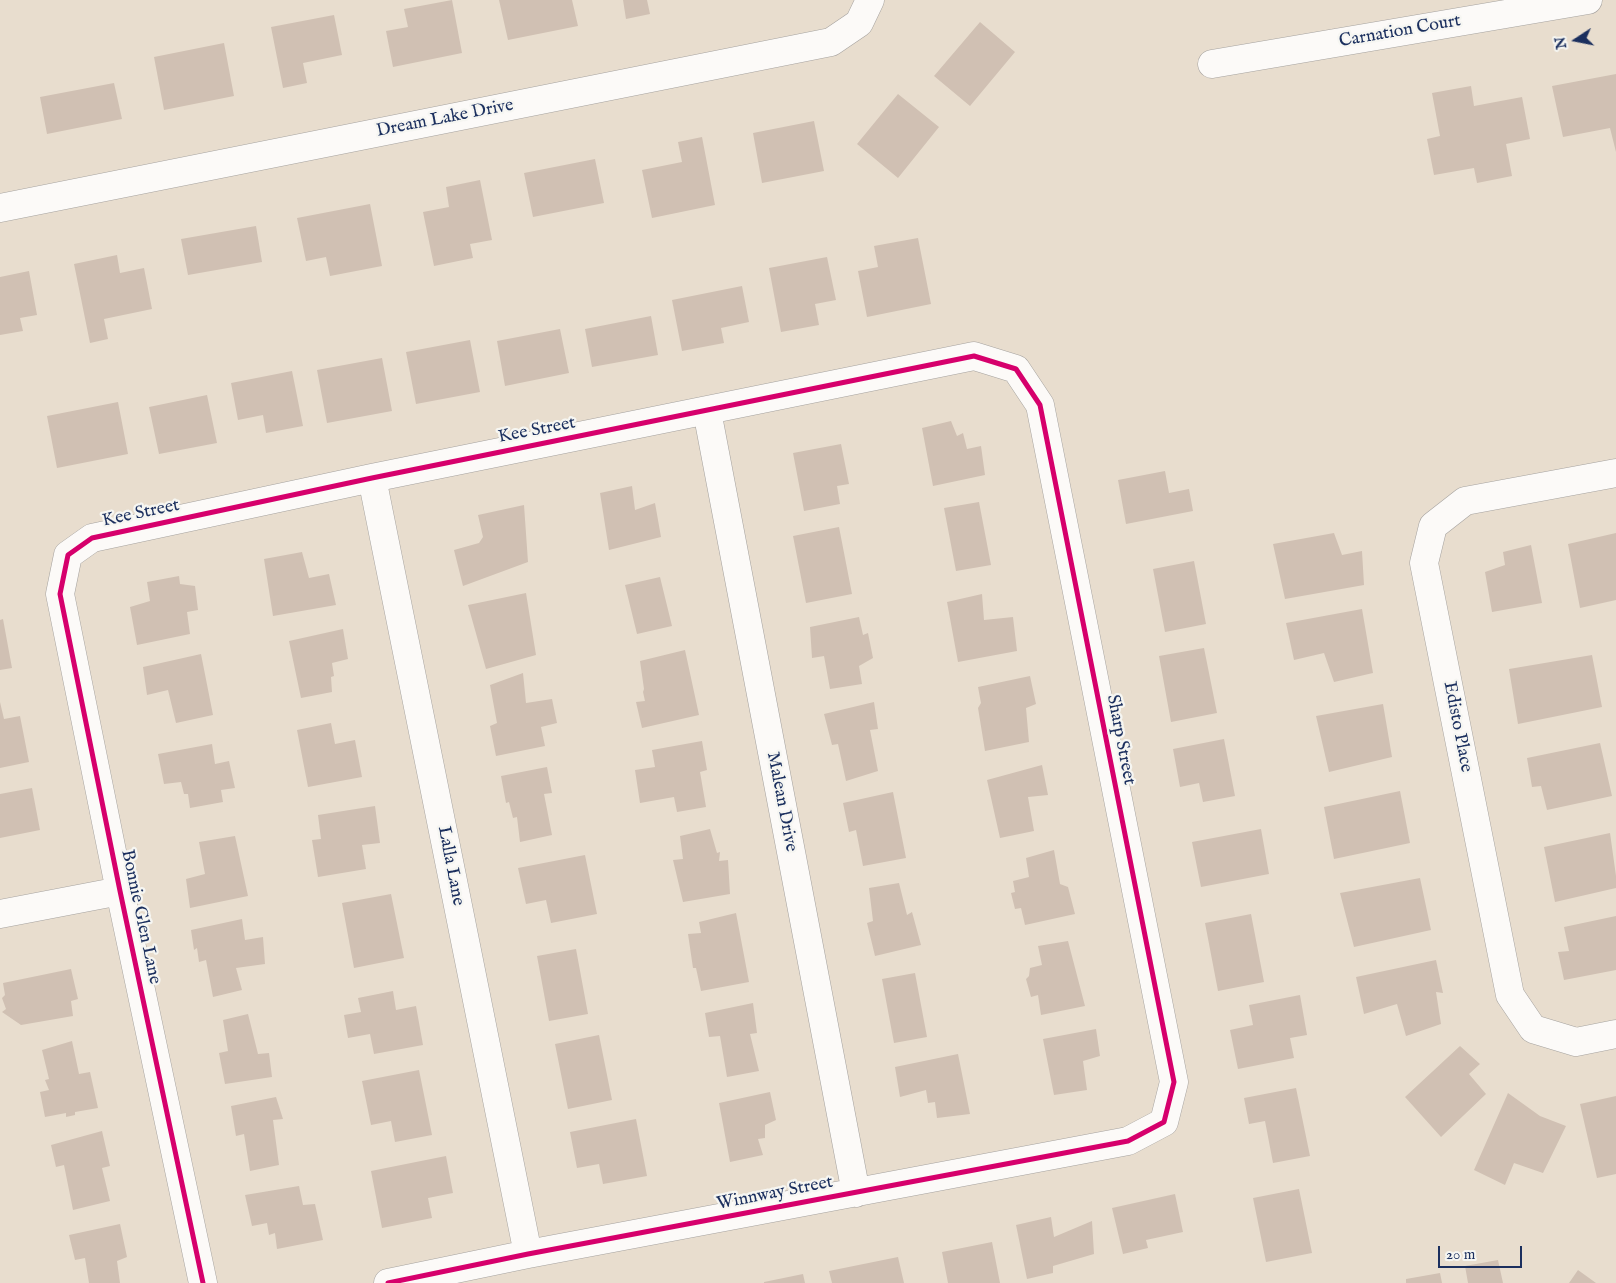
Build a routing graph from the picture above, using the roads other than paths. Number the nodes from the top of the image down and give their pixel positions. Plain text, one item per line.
1 (870, 0) edge
2 (1588, 0) edge
3 (1212, 64) dead end
4 (0, 208) edge
5 (1016, 369) joint
6 (707, 411) junction
7 (1616, 473) edge
8 (372, 478) junction
9 (68, 555) joint
10 (120, 891) junction
11 (0, 914) edge
12 (1616, 1034) edge
13 (1164, 1122) joint
14 (856, 1193) junction
15 (528, 1254) junction
16 (203, 1283) edge
17 (388, 1283) edge

1 - 4 street, Dream Lake Drive
2 - 3 street, Carnation Court
5 - 6 street, Kee Street
5 - 13 street, Sharp Street
6 - 8 street, Kee Street
6 - 14 street, Malean Drive
7 - 12 street, Edisto Place
8 - 9 street, Kee Street
8 - 15 street, Lalla Lane
9 - 10 street, Bonnie Glen Lane
10 - 11 street
10 - 16 street, Bonnie Glen Lane
13 - 14 street, Winnway Street
14 - 15 street, Winnway Street
15 - 17 street, Winnway Street

